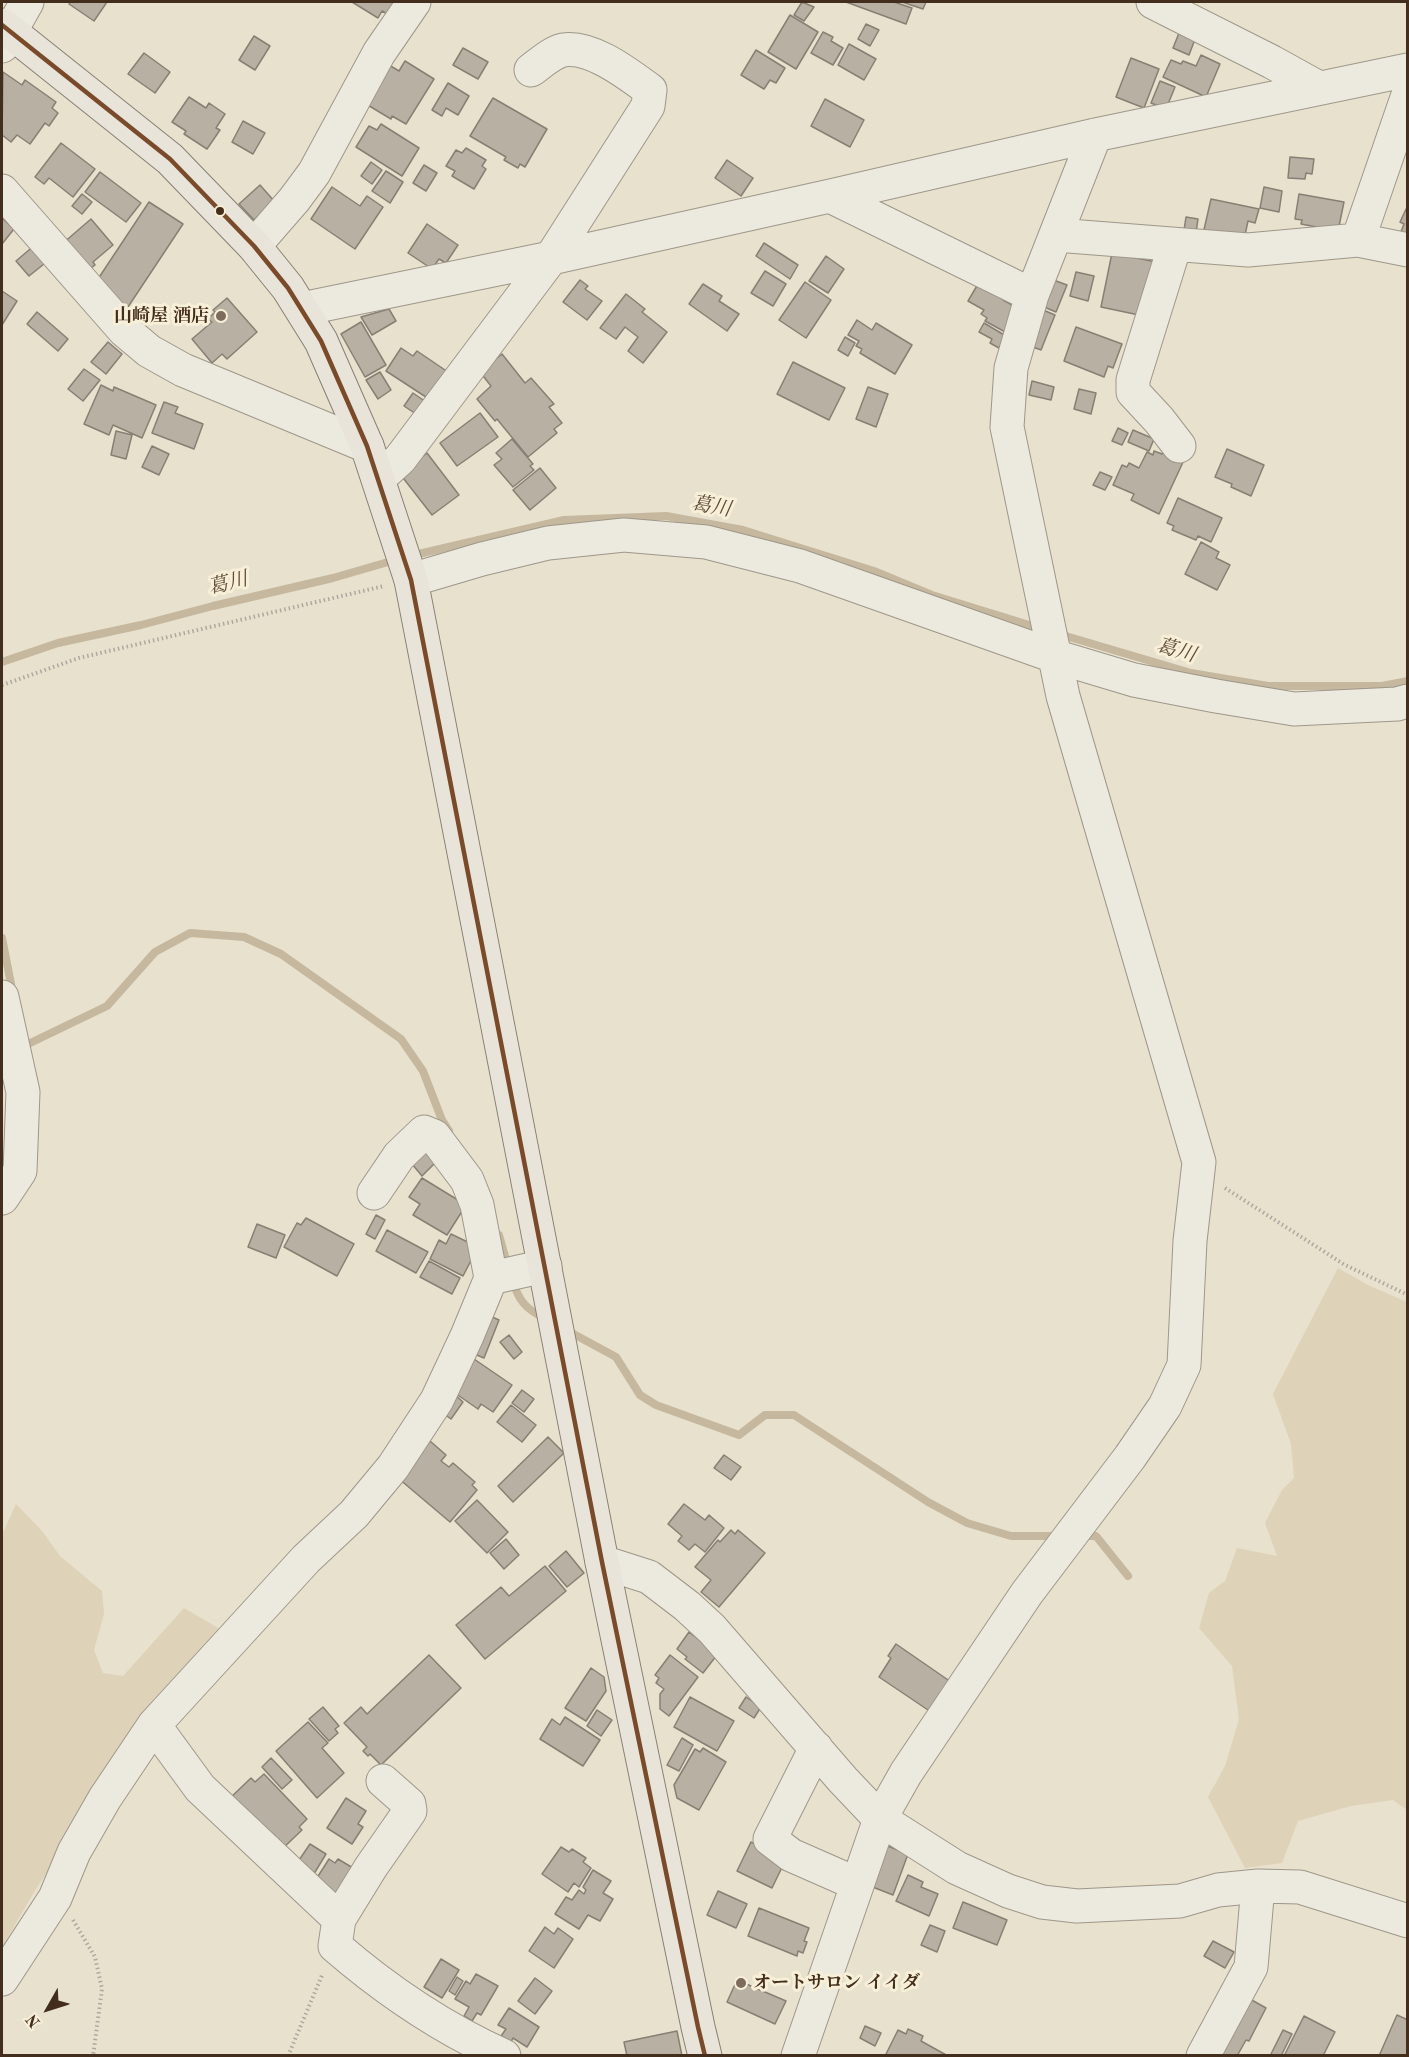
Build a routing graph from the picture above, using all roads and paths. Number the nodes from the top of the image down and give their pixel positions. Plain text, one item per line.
1 (27, 2) edge
2 (414, 2) edge
3 (1153, 2) edge
4 (4, 34) edge
5 (531, 70) dead end
6 (1407, 70) edge
7 (1318, 88) junction
8 (1407, 95) edge
9 (1095, 135) junction
10 (2, 191) edge
11 (830, 196) junction
12 (1056, 235) junction
13 (1358, 240) junction
14 (1175, 245) junction
15 (254, 246) junction
16 (1407, 250) edge
17 (551, 258) junction
18 (1032, 295) junction
19 (302, 309) junction
20 (367, 446) junction
21 (1179, 446) dead end
22 (379, 478) junction
23 (407, 567) junction
24 (1054, 656) junction
25 (2, 685) edge
26 (1407, 701) edge
27 (2, 997) edge
28 (1199, 1162) junction
29 (374, 1193) dead end
30 (2, 1198) edge
31 (545, 1266) junction
32 (491, 1278) junction
33 (1407, 1295) edge
34 (602, 1562) junction
35 (154, 1725) junction
36 (816, 1748) junction
37 (383, 1781) dead end
38 (880, 1819) junction
39 (858, 1884) junction
40 (1258, 1886) junction
41 (55, 1898) junction
42 (1407, 1921) edge
43 (337, 1933) junction
44 (2, 1979) edge
45 (93, 2055) edge
46 (288, 2055) edge
47 (504, 2055) edge
48 (705, 2055) edge
49 (798, 2055) edge
50 (1203, 2055) edge

1 - 4 street
2 - 15 street
3 - 7 street
4 - 15 main road
5 - 17 street
6 - 7 street
7 - 9 street
8 - 13 street
9 - 11 street
9 - 12 street
10 - 20 street
11 - 17 street
11 - 18 street
12 - 14 street
12 - 18 street
13 - 14 street
13 - 16 street
14 - 21 street
15 - 19 main road
17 - 19 street
17 - 22 street
18 - 24 street
19 - 20 main road
20 - 22 main road
22 - 23 main road
23 - 24 street
23 - 25 path
23 - 31 main road
24 - 26 street
24 - 28 street
27 - 30 street
28 - 33 path
28 - 38 street
29 - 32 street
31 - 32 street
31 - 34 main road
32 - 35 street
34 - 36 street
34 - 48 main road
35 - 41 street
35 - 43 street
36 - 38 street
36 - 39 street
37 - 43 street
38 - 39 street
38 - 40 street
39 - 49 street
40 - 42 street
40 - 50 street
41 - 44 street
41 - 45 path
43 - 46 path
43 - 47 street

